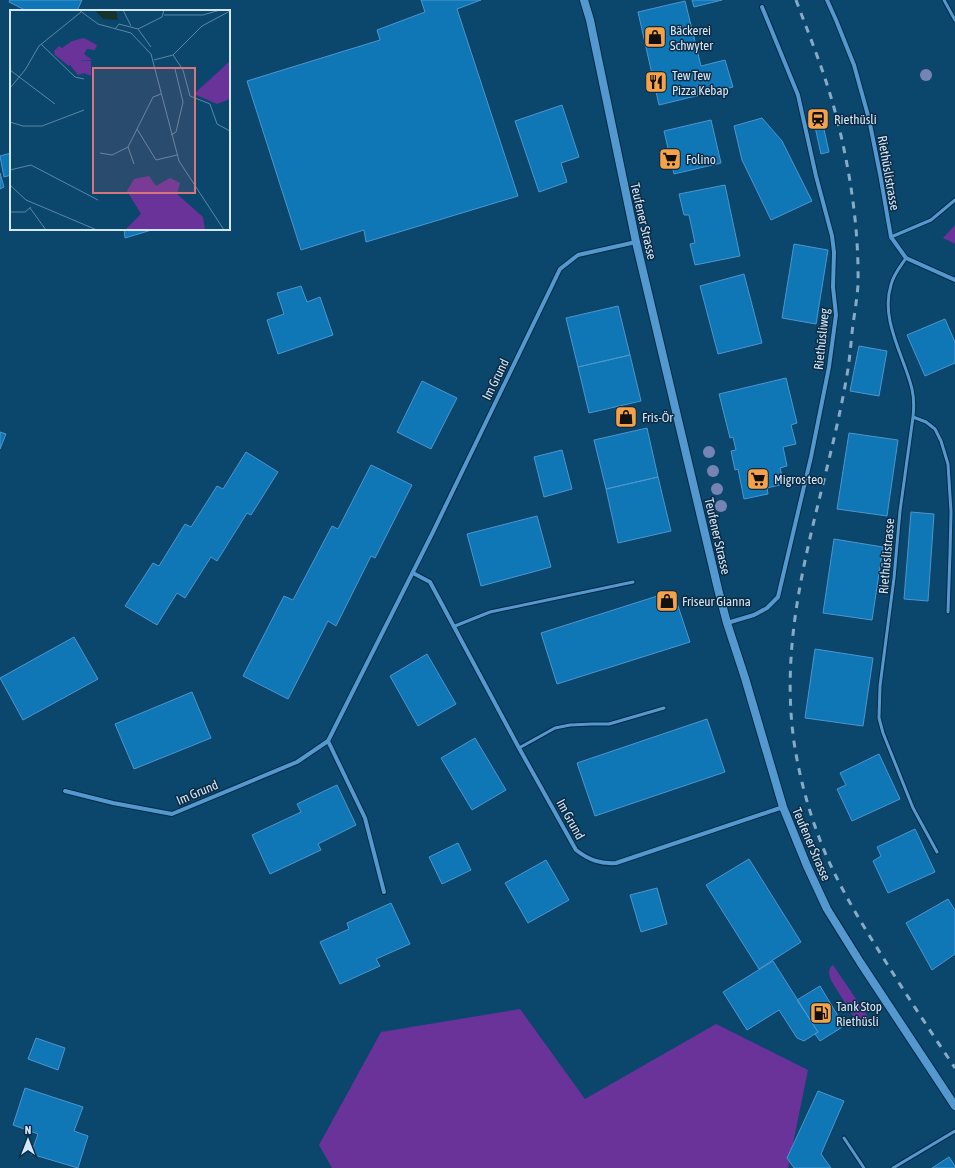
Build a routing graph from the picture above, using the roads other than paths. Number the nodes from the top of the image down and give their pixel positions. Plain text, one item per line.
1 (584, 0) edge
2 (828, 0) edge
3 (944, 0) edge
4 (762, 7) dead end
5 (955, 20) edge
6 (955, 200) edge
7 (891, 237) junction
8 (636, 242) junction
9 (906, 258) junction
10 (955, 280) edge
11 (913, 417) junction
12 (412, 573) junction
13 (633, 582) dead end
14 (948, 612) dead end
15 (727, 623) junction
16 (455, 626) junction
17 (664, 708) dead end
18 (328, 740) junction
19 (519, 748) junction
20 (65, 791) dead end
21 (783, 807) junction
22 (937, 852) dead end
23 (384, 892) dead end
24 (955, 1106) edge
25 (955, 1131) edge
26 (844, 1138) dead end
27 (864, 1168) edge
28 (893, 1168) edge

1 - 8 main road, Teufener Strasse
2 - 7 street, Riethüslistrasse
3 - 5 lane
4 - 15 street, Riethüsliweg
6 - 7 lane
7 - 9 street
8 - 12 street, Im Grund
8 - 15 main road, Teufener Strasse
9 - 10 street
9 - 11 lane, Riethüslistrasse
11 - 14 lane
11 - 22 lane, Riethüslistrasse
12 - 16 street, Im Grund
12 - 18 street, Im Grund
13 - 16 lane
15 - 21 main road, Teufener Strasse
16 - 19 street, Im Grund
17 - 19 lane
18 - 20 street, Im Grund
18 - 23 street
19 - 21 street, Im Grund
21 - 24 main road, Teufener Strasse
25 - 28 lane
26 - 27 lane

